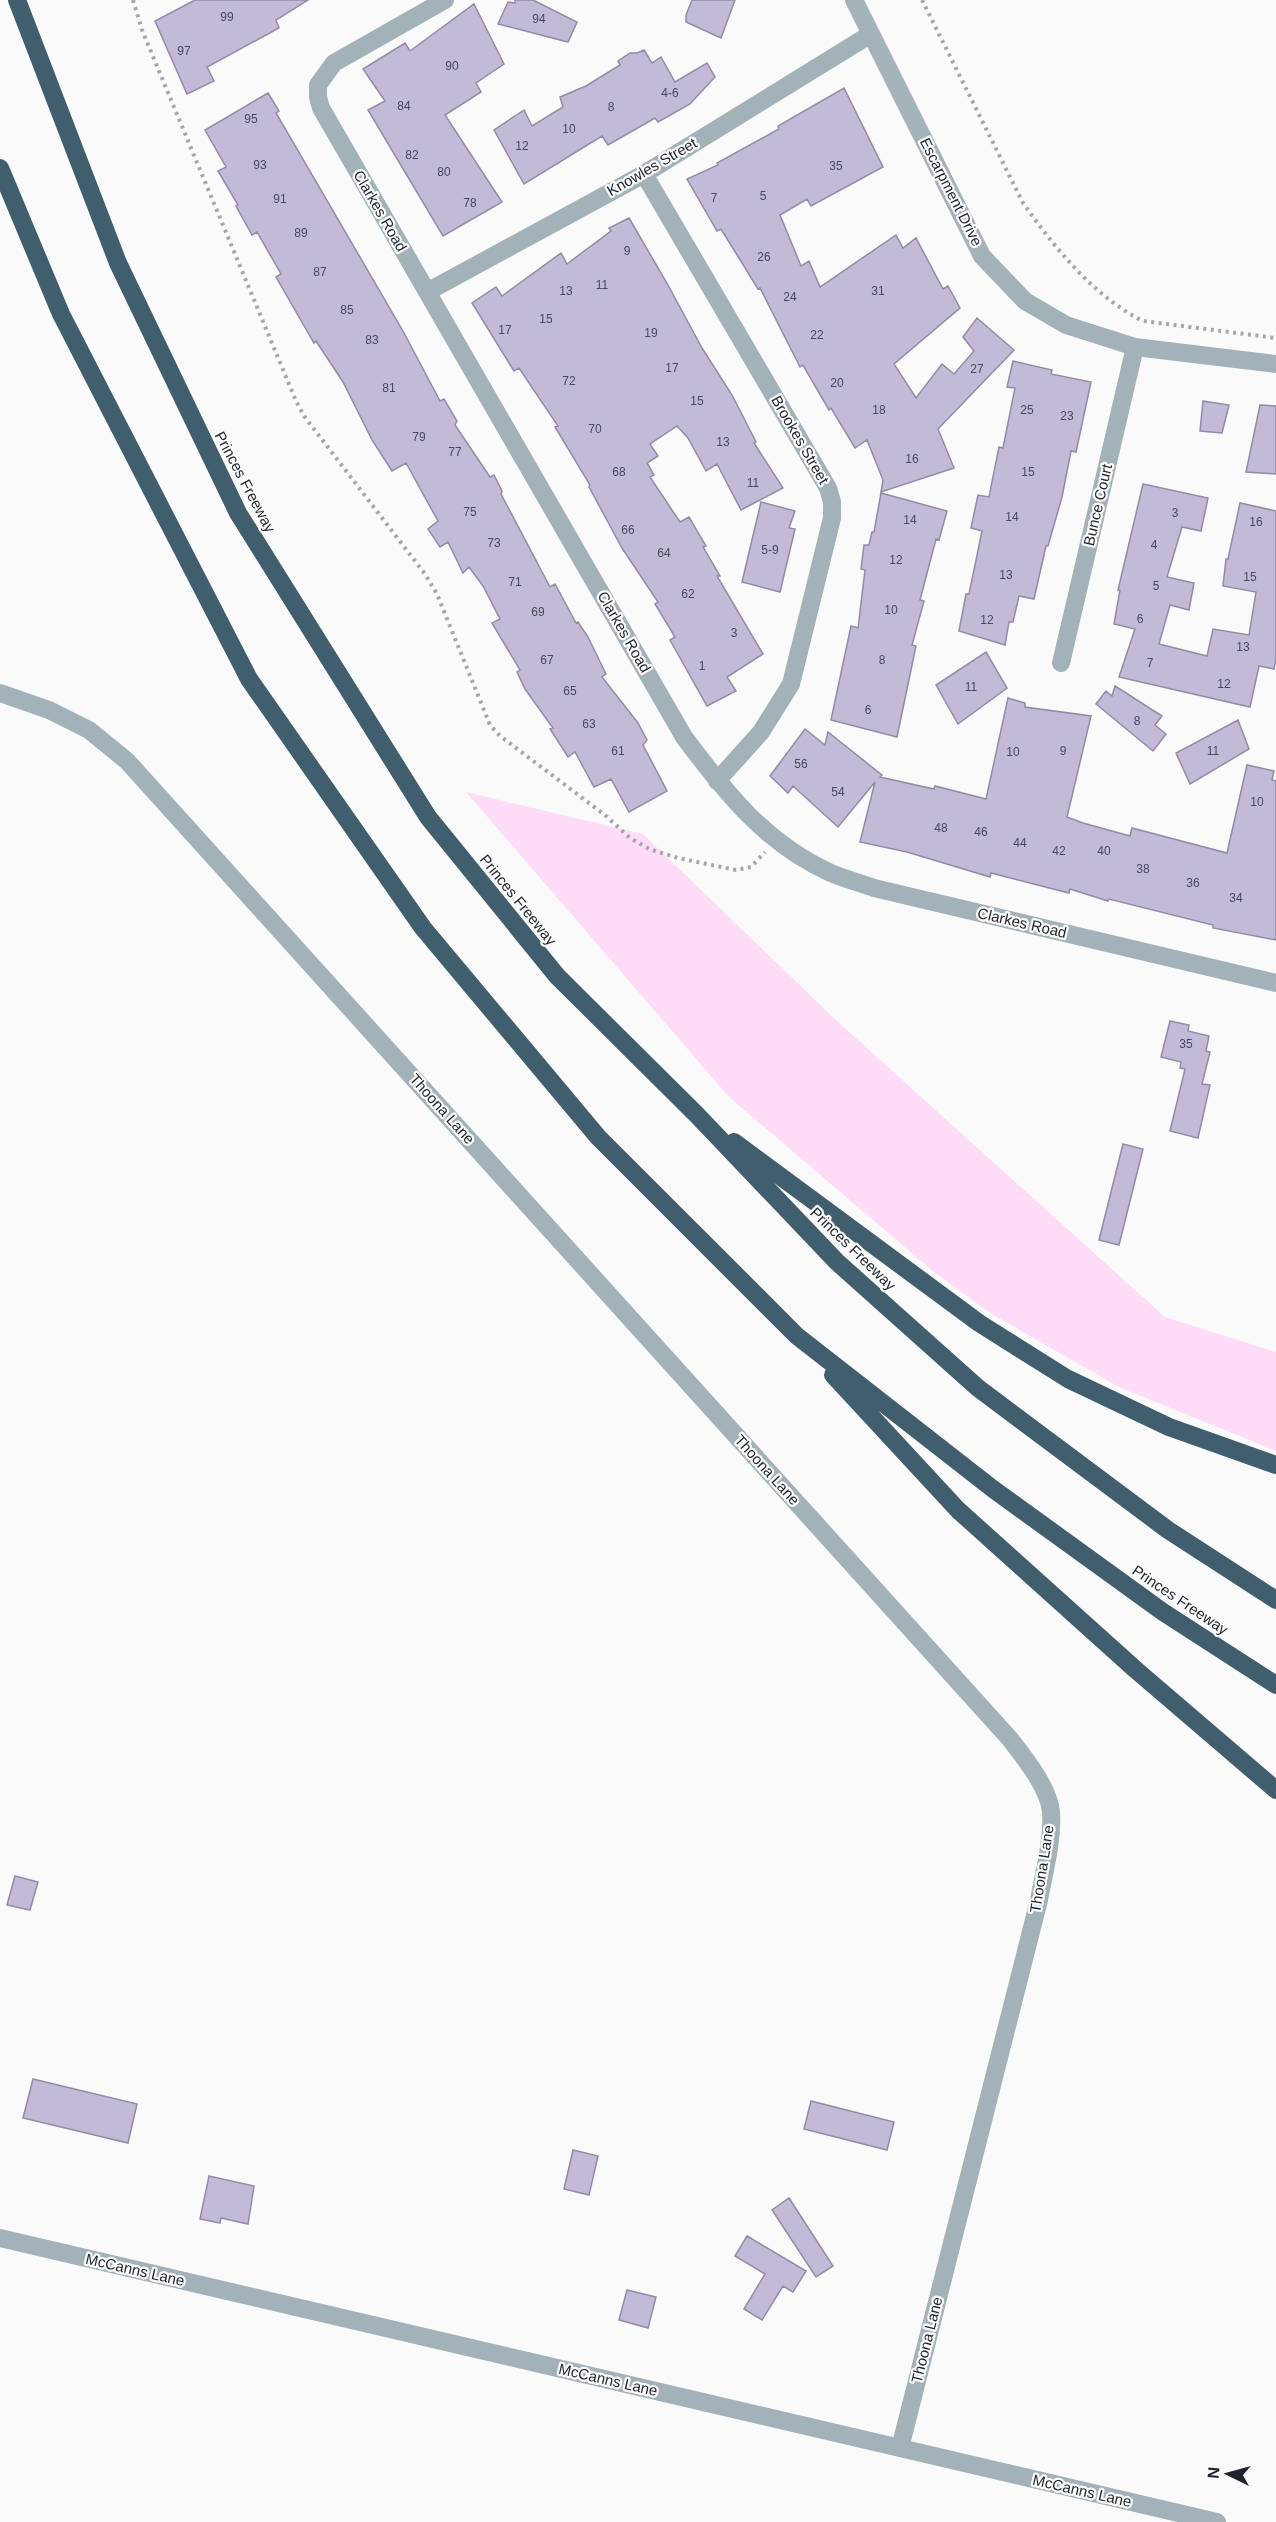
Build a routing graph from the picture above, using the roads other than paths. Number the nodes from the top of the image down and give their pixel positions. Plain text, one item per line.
1 (17, 0) edge
2 (445, 0) edge
3 (854, 0) edge
4 (871, 33) junction
5 (0, 168) edge
6 (644, 174) junction
7 (427, 292) junction
8 (1135, 347) junction
9 (1276, 364) edge
10 (1061, 663) dead end
11 (0, 693) edge
12 (717, 781) junction
13 (1276, 983) edge
14 (696, 1114) junction
15 (797, 1336) junction
16 (1276, 1465) edge
17 (1276, 1600) edge
18 (1276, 1685) edge
19 (1276, 1790) edge
20 (0, 2238) edge
21 (900, 2448) junction
22 (1217, 2522) edge

1 - 14 highway, Princes Freeway
2 - 7 street, Clarkes Road
3 - 4 street, Escarpment Drive
4 - 6 street, Knowles Street
4 - 8 street, Escarpment Drive
5 - 15 highway, Princes Freeway
6 - 7 street, Knowles Street
6 - 12 street, Brookes Street
7 - 12 street, Clarkes Road
8 - 9 street, Escarpment Drive
8 - 10 street, Bunce Court
11 - 21 street, Thoona Lane
12 - 13 street, Clarkes Road
14 - 16 highway
14 - 17 highway, Princes Freeway
15 - 18 highway, Princes Freeway
15 - 19 highway
20 - 21 street, McCanns Lane
21 - 22 street, McCanns Lane

